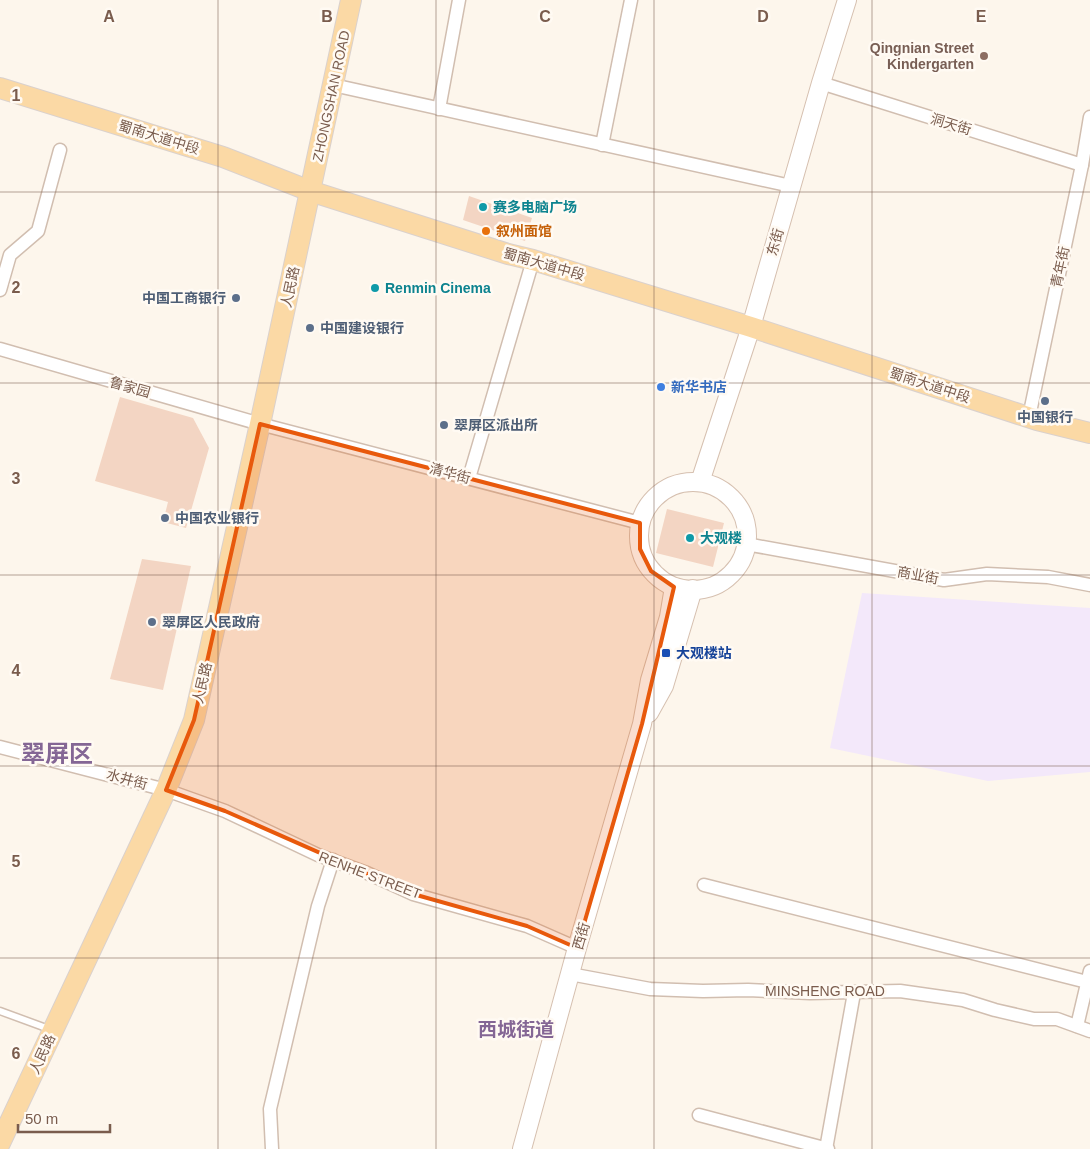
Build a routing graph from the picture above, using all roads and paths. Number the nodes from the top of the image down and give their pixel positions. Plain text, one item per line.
1 (351, 0) edge
2 (459, 0) edge
3 (631, 0) edge
4 (847, 0) edge
5 (821, 83) junction
6 (332, 85) junction
7 (0, 88) edge
8 (439, 109) junction
9 (1090, 117) edge
10 (602, 145) junction
11 (60, 150) dead end
12 (1082, 165) junction
13 (791, 186) junction
14 (310, 191) junction
15 (533, 260) junction
16 (0, 290) edge
17 (751, 328) junction
18 (0, 349) edge
19 (1028, 417) junction
20 (260, 424) junction
21 (1090, 433) edge
22 (469, 478) junction
23 (700, 482) junction
24 (640, 523) junction
25 (746, 544) junction
26 (1090, 585) edge
27 (674, 587) junction
28 (693, 590) junction
29 (642, 724) junction
30 (0, 747) edge
31 (166, 790) junction
32 (333, 860) junction
33 (704, 885) dead end
34 (577, 948) junction
35 (570, 974) junction
36 (1089, 976) edge
37 (854, 993) junction
38 (0, 1011) edge
39 (1077, 1026) junction
40 (53, 1031) junction
41 (1090, 1031) edge
42 (699, 1115) dead end
43 (0, 1143) edge
44 (272, 1149) edge
45 (522, 1149) edge
46 (827, 1149) edge

1 - 6 main road, ZHONGSHAN ROAD
2 - 8 street
3 - 10 street
4 - 5 main road, 东街
5 - 12 street, 洞天街
5 - 13 main road, 东街
6 - 8 street
6 - 14 main road, ZHONGSHAN ROAD
7 - 14 main road, 蜀南大道中段
8 - 10 street
9 - 12 street, 青年街
10 - 13 street
11 - 16 street
12 - 19 street, 青年街
13 - 17 main road, 东街
14 - 15 main road, 蜀南大道中段
14 - 20 main road, 人民路
15 - 17 main road, 蜀南大道中段
15 - 22 street
17 - 19 main road, 蜀南大道中段
17 - 23 main road, 东街
18 - 20 street, 鲁家园
19 - 21 main road, 蜀南大道中段
20 - 22 street, 清华街
20 - 31 main road, 人民路
22 - 24 street, 清华街
23 - 24 main road
23 - 25 main road
24 - 27 main road
25 - 26 street, 商业街
25 - 28 main road
27 - 28 main road
27 - 29 main road, 西街
28 - 29 main road, 西街
29 - 34 main road, 西街
30 - 31 street, 水井街
31 - 32 street, RENHE STREET
31 - 40 main road, 人民路
32 - 34 street, RENHE STREET
32 - 44 street
33 - 36 street
34 - 35 main road, 西街
35 - 37 street, MINSHENG ROAD
35 - 45 main road, 西街
36 - 39 street
37 - 39 street, MINSHENG ROAD
37 - 46 street
38 - 40 lane
39 - 41 street, MINSHENG ROAD
40 - 43 main road, 人民路
42 - 46 street

